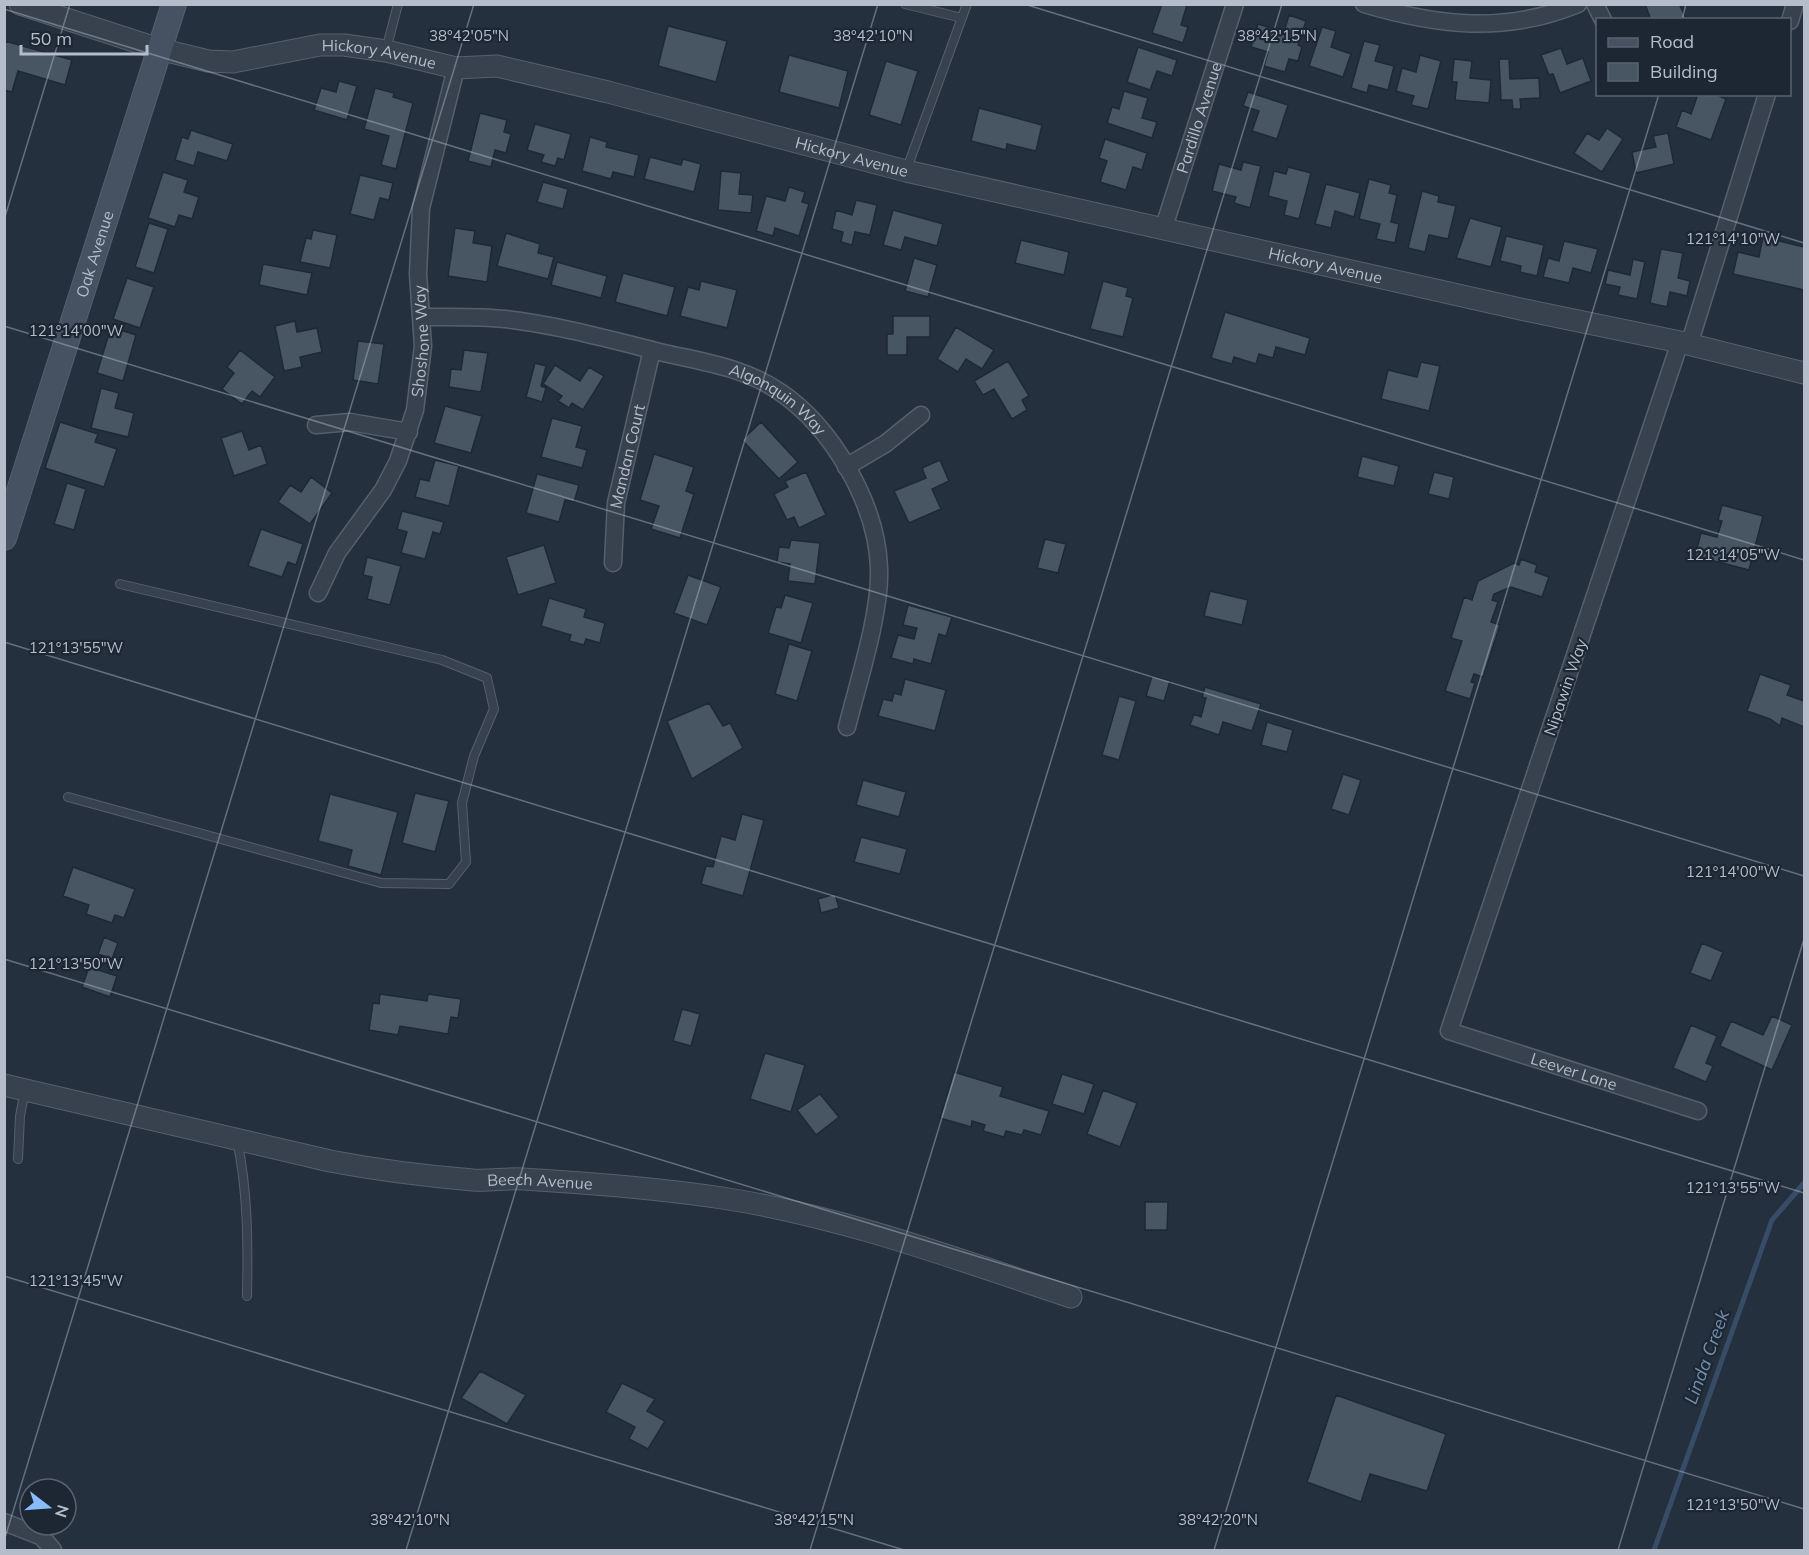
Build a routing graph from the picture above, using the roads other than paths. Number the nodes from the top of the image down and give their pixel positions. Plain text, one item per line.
1 (20, 4) edge
2 (174, 4) edge
3 (398, 4) edge
4 (905, 4) edge
5 (967, 4) edge
6 (1235, 4) edge
7 (1364, 4) edge
8 (1578, 4) edge
9 (1595, 4) edge
10 (962, 18) junction
11 (1602, 18) edge
12 (159, 49) junction
13 (386, 51) junction
14 (456, 68) junction
15 (1766, 96) edge
16 (906, 171) junction
17 (1163, 230) junction
18 (423, 317) junction
19 (1684, 344) junction
20 (652, 350) junction
21 (1804, 373) edge
22 (921, 415) dead end
23 (316, 425) dead end
24 (409, 432) junction
25 (846, 466) junction
26 (4, 538) edge
27 (613, 563) dead end
28 (120, 584) dead end
29 (318, 593) dead end
30 (847, 728) dead end
31 (68, 798) dead end
32 (1449, 1031) joint
33 (15, 1087) edge
34 (1698, 1111) dead end
35 (237, 1140) junction
36 (18, 1159) dead end
37 (247, 1296) dead end
38 (1071, 1297) dead end
39 (4, 1522) edge
40 (53, 1551) edge

1 - 12 street, Hickory Avenue
2 - 12 main road, Oak Avenue
3 - 13 lane
4 - 10 lane
5 - 10 lane
6 - 17 street, Pardillo Avenue
7 - 8 street
9 - 11 street
10 - 16 lane
12 - 13 street, Hickory Avenue
12 - 26 main road, Oak Avenue
13 - 14 street, Hickory Avenue
14 - 16 street, Hickory Avenue
14 - 18 street, Shoshone Way
15 - 19 street
16 - 17 street, Hickory Avenue
17 - 19 street, Hickory Avenue
18 - 20 street, Algonquin Way
18 - 24 street, Shoshone Way
19 - 21 street, Hickory Avenue
19 - 32 street, Nipawin Way
20 - 25 street, Algonquin Way
20 - 27 street, Mandan Court
22 - 25 street
23 - 24 street
24 - 29 street, Shoshone Way
25 - 30 street, Algonquin Way
28 - 31 lane
32 - 34 street, Leever Lane
33 - 35 street, Beech Avenue
33 - 36 lane
35 - 37 lane
35 - 38 street, Beech Avenue
39 - 40 street

